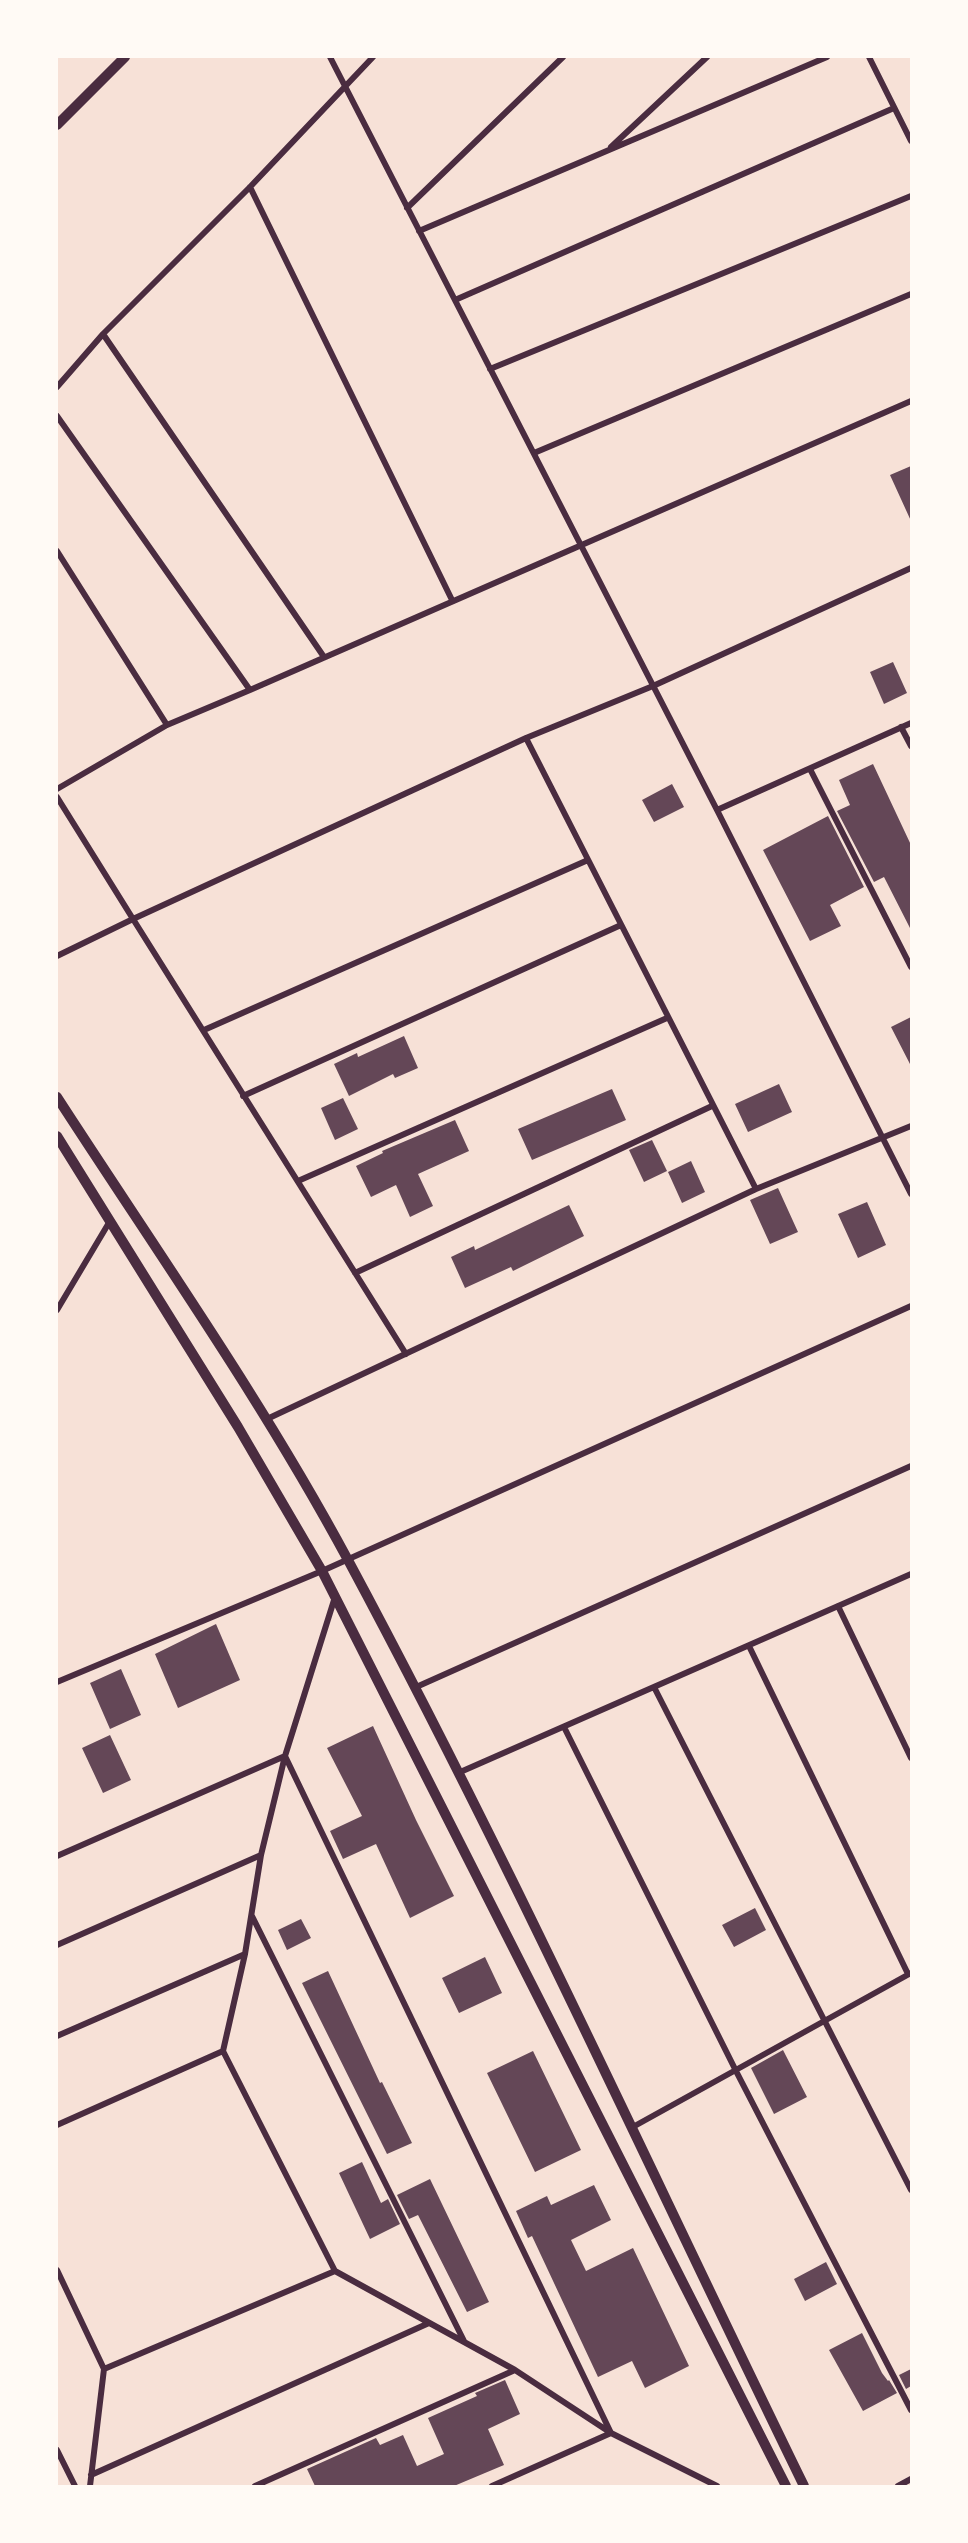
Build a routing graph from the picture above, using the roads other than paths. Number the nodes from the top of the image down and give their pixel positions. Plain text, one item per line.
1 (125, 57) edge
2 (330, 57) edge
3 (373, 57) edge
4 (563, 57) edge
5 (707, 57) edge
6 (827, 57) edge
7 (869, 57) edge
8 (344, 86) junction
9 (894, 108) junction
10 (57, 126) edge
11 (911, 141) edge
12 (608, 149) junction
13 (250, 187) junction
14 (911, 196) edge
15 (407, 208) junction
16 (419, 231) junction
17 (911, 294) edge
18 (455, 300) junction
19 (103, 334) junction
20 (490, 369) junction
21 (57, 387) edge
22 (911, 400) edge
23 (57, 416) edge
24 (534, 453) junction
25 (581, 544) junction
26 (57, 551) edge
27 (911, 568) edge
28 (452, 600) junction
29 (324, 657) junction
30 (653, 686) junction
31 (250, 690) junction
32 (911, 723) edge
33 (167, 725) junction
34 (902, 727) junction
35 (526, 738) junction
36 (911, 746) edge
37 (810, 769) junction
38 (57, 789) edge
39 (57, 797) edge
40 (717, 810) junction
41 (588, 860) junction
42 (133, 919) junction
43 (621, 925) junction
44 (57, 956) edge
45 (911, 967) edge
46 (667, 1018) junction
47 (204, 1030) junction
48 (243, 1096) junction
49 (57, 1097) edge
50 (712, 1106) junction
51 (911, 1126) edge
52 (57, 1136) edge
53 (883, 1137) junction
54 (298, 1181) junction
55 (756, 1190) junction
56 (911, 1194) edge
57 (111, 1221) junction
58 (356, 1273) junction
59 (911, 1306) edge
60 (57, 1310) edge
61 (406, 1354) junction
62 (267, 1419) junction
63 (911, 1466) edge
64 (348, 1559) junction
65 (322, 1571) junction
66 (910, 1577) edge
67 (335, 1596) junction
68 (838, 1606) junction
69 (749, 1646) junction
70 (57, 1682) edge
71 (414, 1688) junction
72 (654, 1688) junction
73 (564, 1727) junction
74 (285, 1756) junction
75 (911, 1758) edge
76 (458, 1774) junction
77 (261, 1855) junction
78 (57, 1856) edge
79 (252, 1916) junction
80 (57, 1945) edge
81 (245, 1954) junction
82 (910, 1974) edge
83 (824, 2022) junction
84 (57, 2036) edge
85 (223, 2050) junction
86 (736, 2071) junction
87 (57, 2125) edge
88 (631, 2128) junction
89 (911, 2190) edge
90 (57, 2270) edge
91 (335, 2271) junction
92 (429, 2322) junction
93 (465, 2342) junction
94 (104, 2369) junction
95 (515, 2370) junction
96 (911, 2410) edge
97 (611, 2433) junction
98 (57, 2450) edge
99 (91, 2475) junction
100 (911, 2480) edge
101 (75, 2486) edge
102 (90, 2486) edge
103 (255, 2486) edge
104 (492, 2486) edge
105 (717, 2486) edge
106 (786, 2486) edge
107 (804, 2486) edge
108 (898, 2486) edge

1 - 10 street
2 - 8 street
3 - 8 street
4 - 15 street
5 - 12 street
6 - 12 street
7 - 9 street
8 - 13 street
8 - 15 street
9 - 11 street
9 - 18 street
12 - 16 street
13 - 19 street
13 - 28 street
14 - 20 street
15 - 16 street
16 - 18 street
17 - 24 street
18 - 20 street
19 - 21 street
19 - 29 street
20 - 24 street
22 - 25 street
23 - 31 street
24 - 25 street
25 - 28 street
25 - 30 street
26 - 33 street
27 - 30 street
28 - 29 street
29 - 31 street
30 - 35 street
30 - 40 street
31 - 33 street
32 - 34 street
33 - 38 street
34 - 36 street
34 - 37 street
35 - 41 street
35 - 42 street
37 - 40 street
37 - 45 street
39 - 42 street
40 - 53 street
41 - 43 street
41 - 47 street
42 - 44 street
42 - 47 street
43 - 46 street
43 - 48 street
46 - 50 street
46 - 54 street
47 - 48 street
48 - 54 street
49 - 62 street
50 - 55 street
50 - 58 street
51 - 53 street
52 - 57 street
53 - 55 street
53 - 56 street
54 - 58 street
55 - 61 street
57 - 60 street
57 - 65 street
58 - 61 street
59 - 64 street
61 - 62 street
62 - 64 street
63 - 71 street
64 - 65 street
64 - 71 street
65 - 67 street
65 - 70 street
66 - 68 street
67 - 74 street
67 - 106 street
68 - 69 street
68 - 75 street
69 - 72 street
69 - 82 street
71 - 76 street
72 - 73 street
72 - 83 street
73 - 76 street
73 - 86 street
74 - 77 street
74 - 78 street
74 - 97 street
76 - 88 street
77 - 79 street
77 - 80 street
79 - 81 street
79 - 93 street
81 - 84 street
81 - 85 street
82 - 83 street
83 - 86 street
83 - 89 street
85 - 87 street
85 - 91 street
86 - 88 street
86 - 96 street
88 - 107 street
90 - 94 street
91 - 92 street
91 - 94 street
92 - 93 street
92 - 99 street
93 - 95 street
94 - 99 street
95 - 97 street
95 - 103 street
97 - 104 street
97 - 105 street
98 - 101 street
99 - 102 street
100 - 108 street

